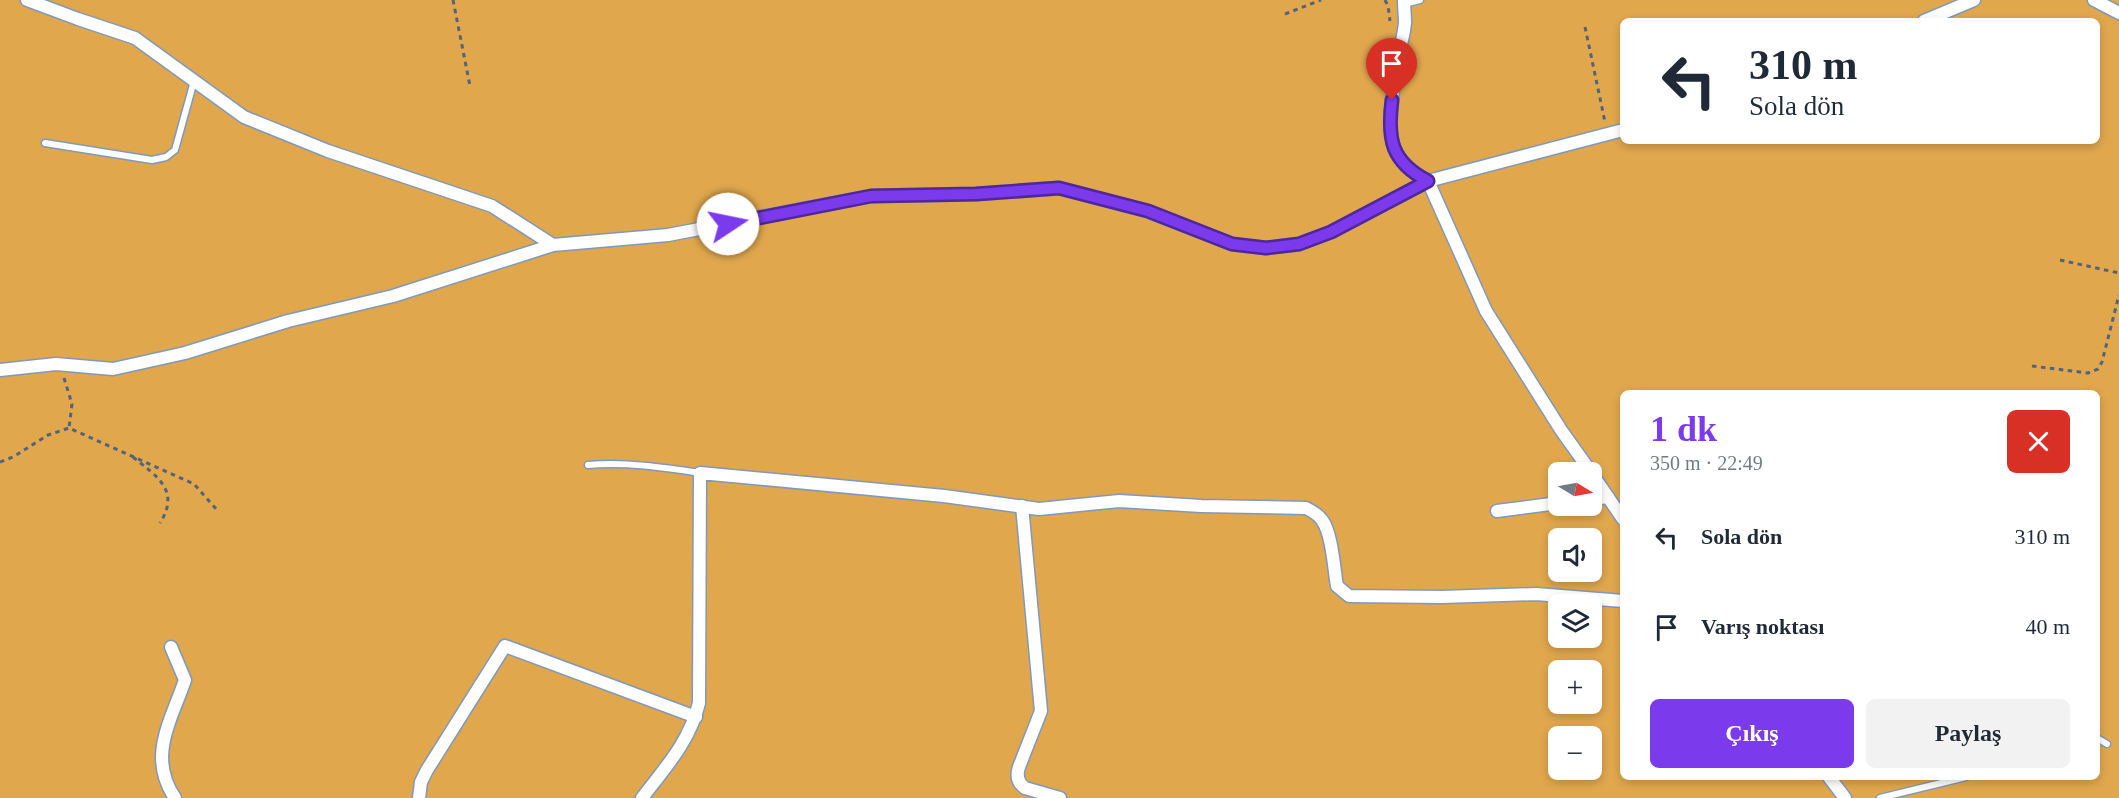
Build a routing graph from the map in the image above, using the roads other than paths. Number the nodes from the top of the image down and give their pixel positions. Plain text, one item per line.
1 (27, 0) edge
2 (1420, 0) edge
3 (1974, 0) edge
4 (2094, 0) edge
5 (1404, 2) edge
6 (2119, 13) edge
7 (1931, 18) edge
8 (194, 81) junction
9 (1620, 131) edge
10 (45, 143) dead end
11 (1428, 181) junction
12 (554, 245) junction
13 (0, 370) edge
14 (1583, 462) edge
15 (588, 465) dead end
16 (700, 473) junction
17 (1602, 489) edge
18 (1608, 497) junction
19 (1602, 498) edge
20 (1548, 504) edge
21 (1022, 506) junction
22 (1497, 511) dead end
23 (1620, 515) edge
24 (1620, 601) edge
25 (171, 647) dead end
26 (696, 717) junction
27 (2100, 740) edge
28 (2107, 744) dead end
29 (1831, 780) edge
30 (1954, 780) edge
31 (175, 798) edge
32 (419, 798) edge
33 (642, 798) edge
34 (1060, 798) edge
35 (1845, 798) edge
36 (1880, 798) edge

1 - 8 street
2 - 5 lane
3 - 7 street
4 - 6 street
5 - 11 street
8 - 10 lane
8 - 12 street
9 - 11 street
11 - 12 street
11 - 14 street
12 - 13 street
15 - 16 lane
16 - 21 street
16 - 26 street
17 - 18 street
18 - 19 street
18 - 23 street
20 - 22 street
21 - 24 street
21 - 34 street
25 - 31 street
26 - 32 street
26 - 33 street
27 - 28 lane
29 - 35 street
30 - 36 lane

